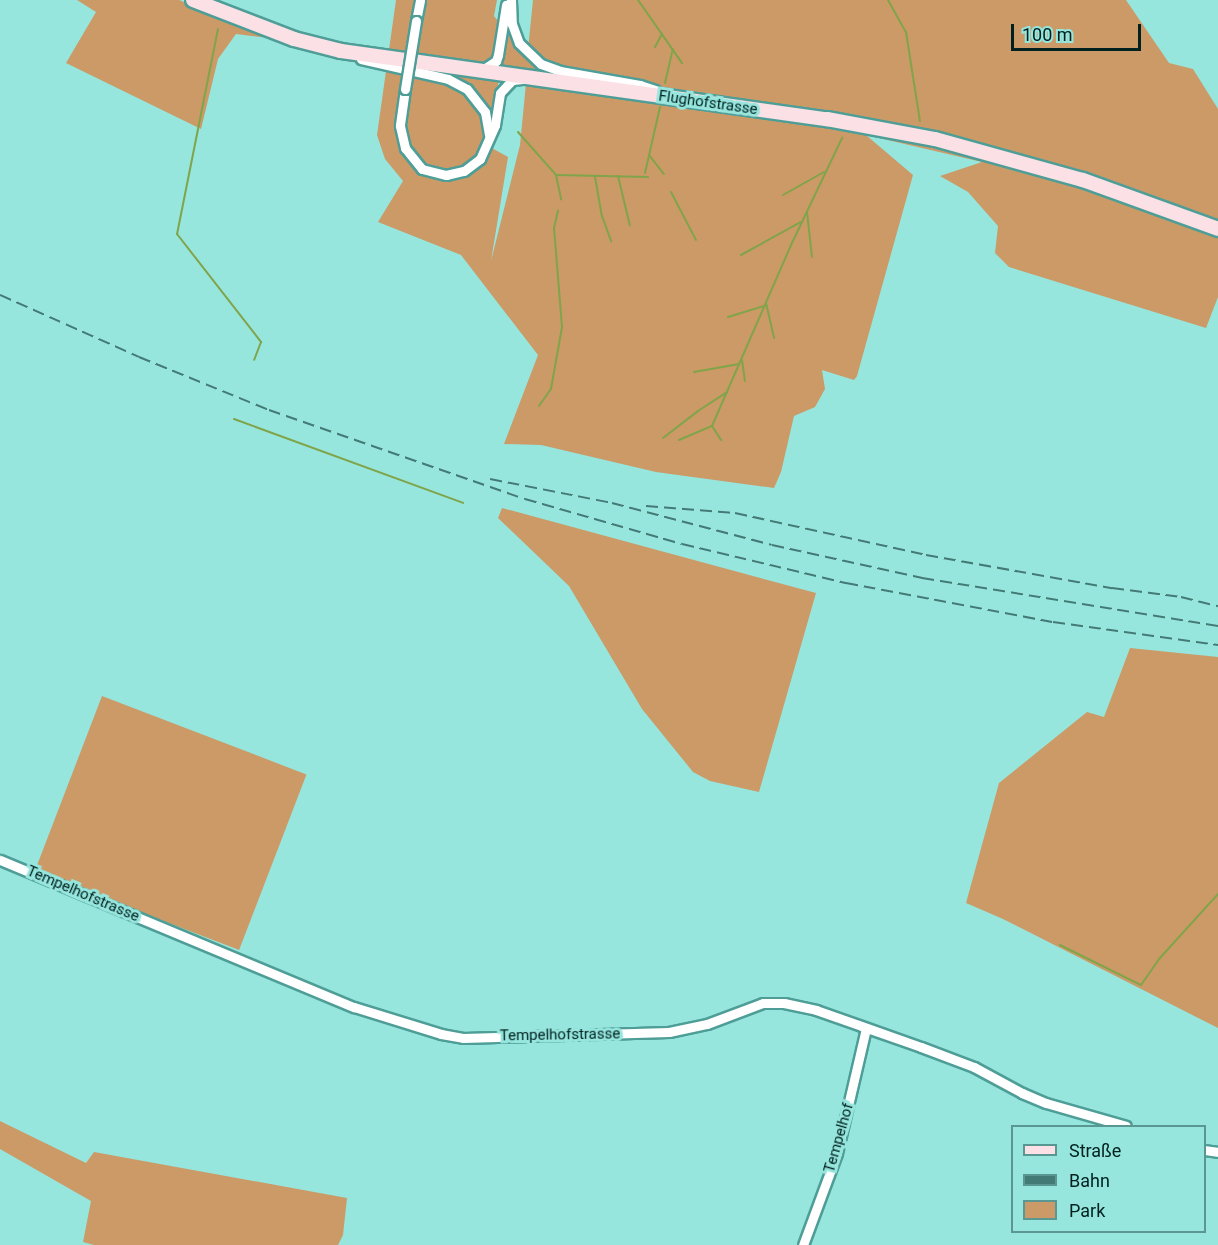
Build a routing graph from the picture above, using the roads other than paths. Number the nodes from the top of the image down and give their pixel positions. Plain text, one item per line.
1 (193, 0) edge
2 (420, 0) edge
3 (507, 0) edge
4 (511, 0) edge
5 (341, 51) junction
6 (480, 71) junction
7 (529, 78) junction
8 (680, 99) junction
9 (489, 140) junction
10 (1218, 229) edge
11 (0, 860) edge
12 (866, 1028) junction
13 (1123, 1125) edge
14 (803, 1245) edge

1 - 5 main road, Flughofstrasse
2 - 9 street, bridge
3 - 6 street
4 - 8 street
5 - 6 main road, Flughofstrasse
5 - 9 street
6 - 7 main road, Flughofstrasse
7 - 8 main road, Flughofstrasse
7 - 9 street
8 - 10 main road, Flughofstrasse
11 - 12 street, Tempelhofstrasse
12 - 13 street, Tempelhofstrasse
12 - 14 street, Tempelhof

